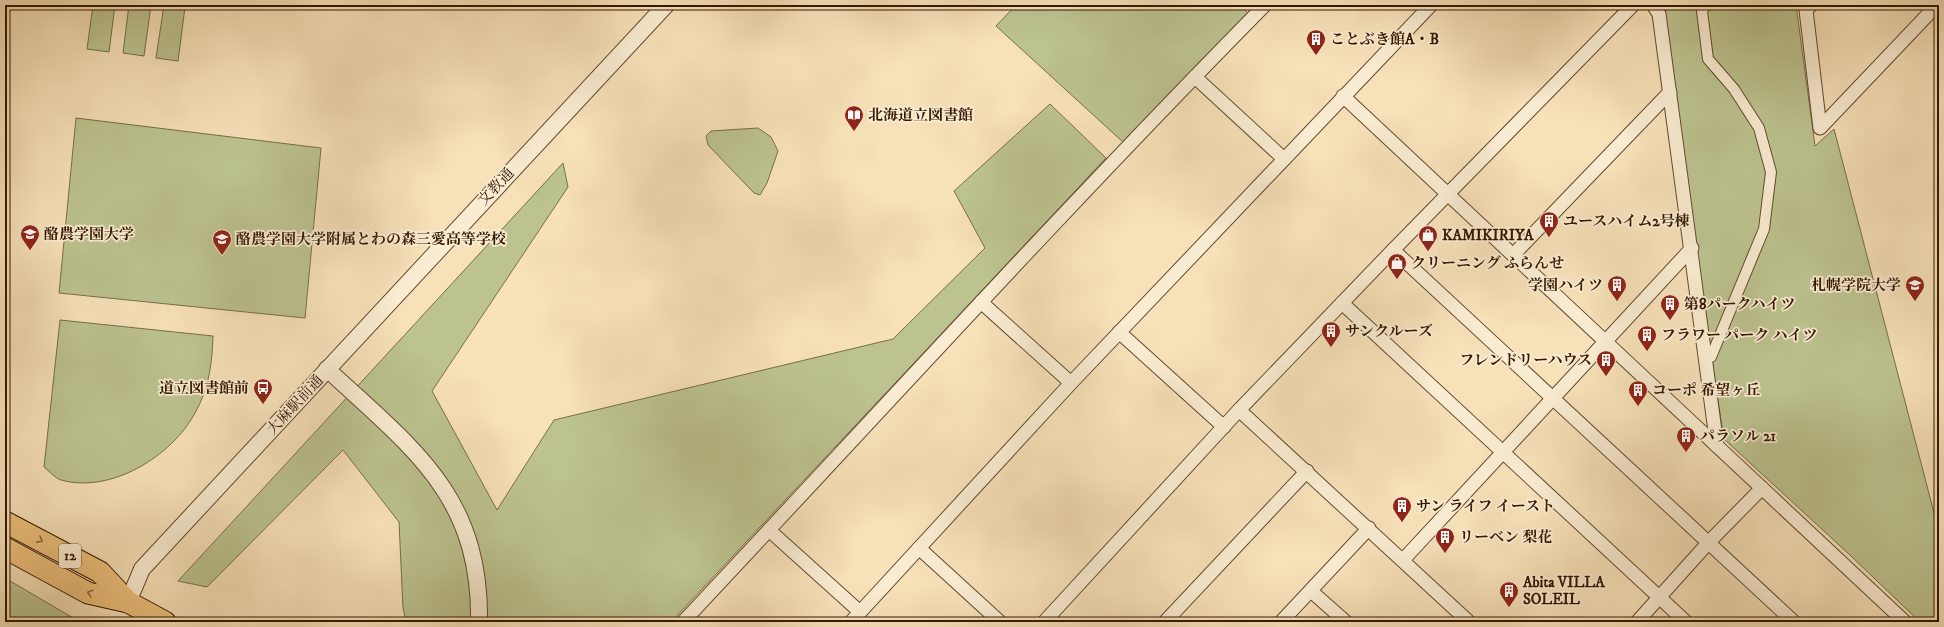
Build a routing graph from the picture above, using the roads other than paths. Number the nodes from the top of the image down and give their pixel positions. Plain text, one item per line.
1 (666, 5) edge
2 (1265, 5) edge
3 (1431, 5) edge
4 (1633, 5) edge
5 (1653, 5) edge
6 (1706, 5) edge
7 (1811, 5) edge
8 (1937, 5) edge
9 (1195, 77) junction
10 (1670, 92) junction
11 (1344, 96) junction
12 (1284, 159) junction
13 (1447, 194) junction
14 (1692, 248) junction
15 (1392, 250) junction
16 (1514, 254) junction
17 (981, 302) junction
18 (1342, 303) junction
19 (1119, 332) junction
20 (1607, 341) junction
21 (1711, 357) dead end
22 (327, 369) junction
23 (1071, 383) junction
24 (1553, 398) junction
25 (1239, 410) junction
26 (1224, 427) junction
27 (1717, 446) junction
28 (1503, 452) junction
29 (1308, 471) junction
30 (1762, 488) junction
31 (5, 522) edge
32 (1369, 528) junction
33 (769, 530) junction
34 (1709, 542) junction
35 (5, 548) edge
36 (919, 548) junction
37 (1403, 560) junction
38 (1311, 590) junction
39 (1660, 598) junction
40 (128, 602) junction
41 (856, 617) edge
42 (165, 622) edge
43 (479, 622) edge
44 (683, 622) edge
45 (1000, 622) edge
46 (1044, 622) edge
47 (1165, 622) edge
48 (1281, 622) edge
49 (1346, 622) edge
50 (1469, 622) edge
51 (1637, 622) edge
52 (1686, 622) edge
53 (1794, 622) edge
54 (1905, 622) edge

1 - 22 street, 文教通
2 - 9 street
3 - 11 street
4 - 13 street
5 - 10 street
6 - 21 street
7 - 8 street
9 - 12 street
9 - 17 street
10 - 14 street
10 - 16 street
11 - 12 street
11 - 13 street
12 - 19 street
13 - 15 street
13 - 16 street
14 - 20 street
14 - 27 street
15 - 18 street
15 - 24 street
16 - 20 street
17 - 23 street
17 - 33 street
18 - 25 street
18 - 28 street
19 - 23 street
19 - 26 street
20 - 24 street
20 - 27 street
22 - 40 street, 大麻駅前通
22 - 43 street, 大麻駅前通
23 - 36 street
24 - 28 street
24 - 34 street
25 - 26 street
25 - 29 street
26 - 46 street
27 - 30 street
28 - 37 street
28 - 39 street
29 - 32 street
29 - 47 street
30 - 34 street
30 - 54 street
31 -> 40 highway, 12
32 - 37 street
32 - 38 street
33 - 41 street
33 - 44 street
34 - 39 street
34 - 53 street
40 -> 35 highway, 12
36 - 41 street
36 - 45 street
37 - 50 street
38 - 48 street
38 - 49 street
39 - 51 street
39 - 52 street
40 - 42 highway, 12

